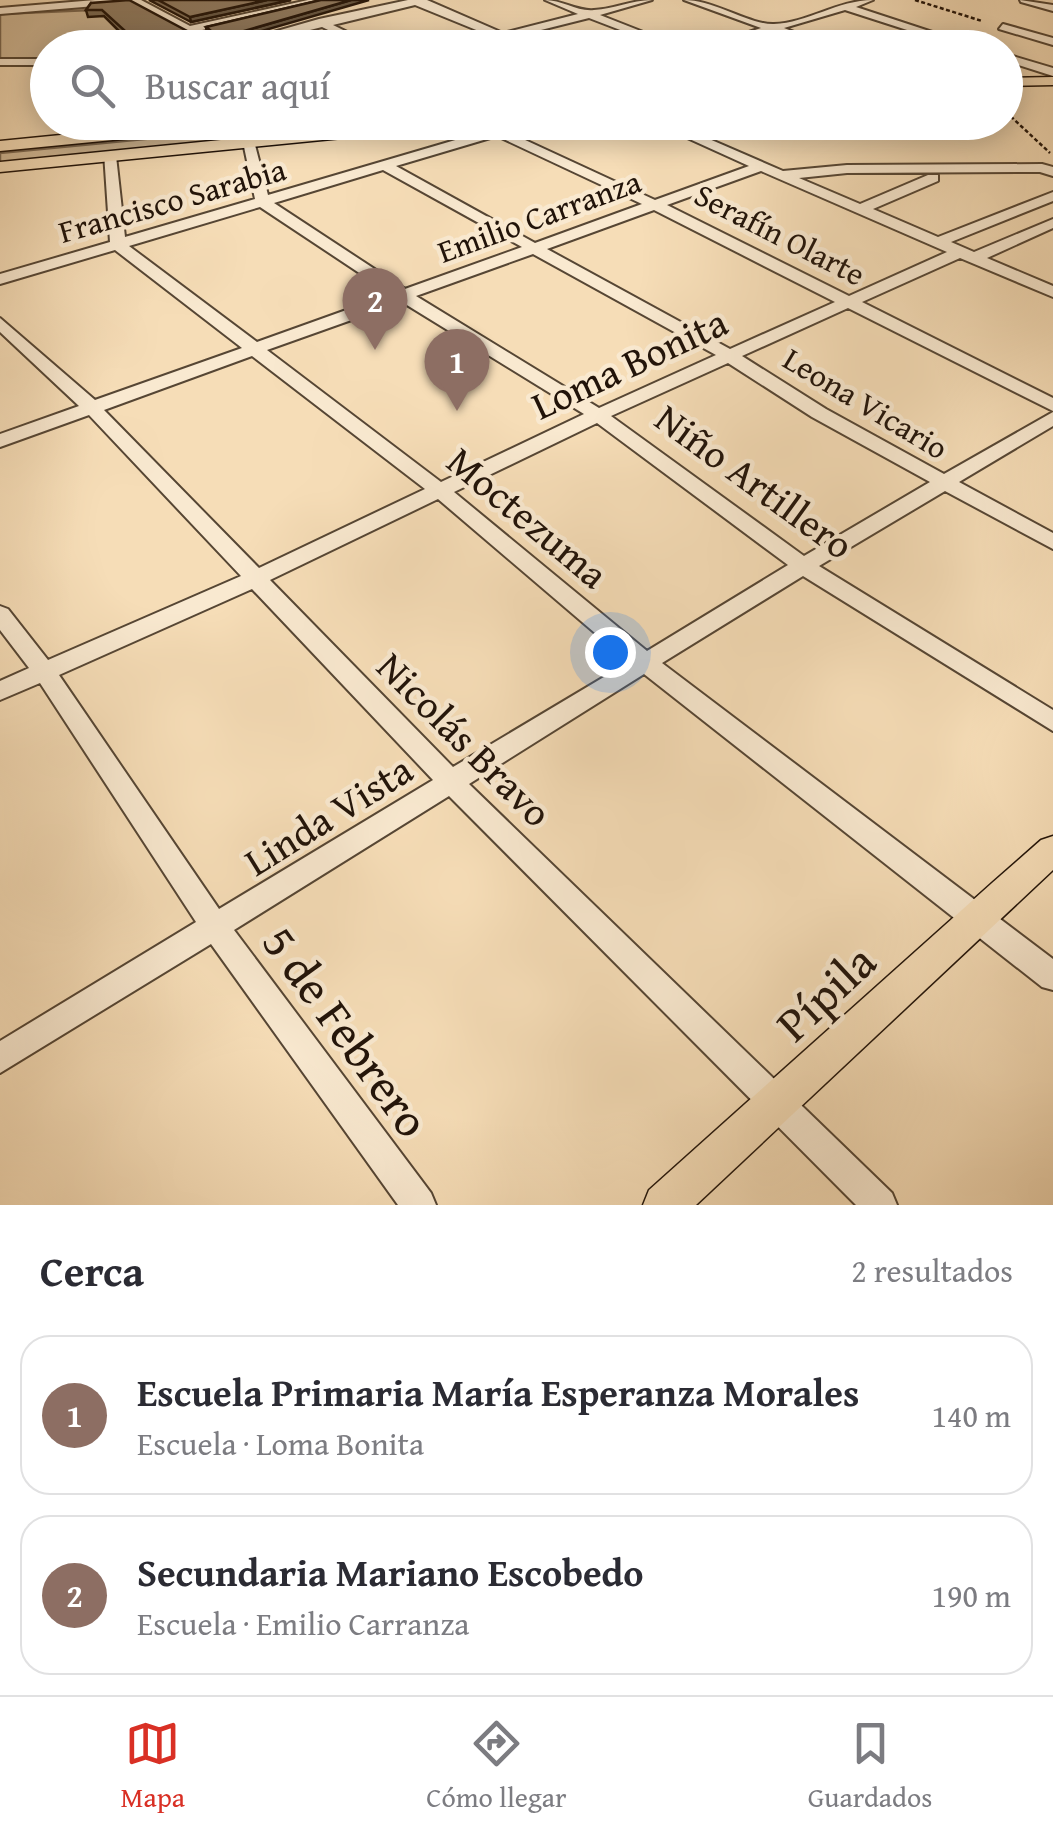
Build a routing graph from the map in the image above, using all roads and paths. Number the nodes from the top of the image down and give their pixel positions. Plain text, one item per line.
1 (133, 0) edge
2 (270, 0) edge
3 (322, 0) edge
4 (417, 0) edge
5 (550, 0) edge
6 (647, 0) edge
7 (689, 0) edge
8 (824, 0) edge
9 (868, 0) edge
10 (915, 0) edge
11 (1025, 0) edge
12 (845, 7) junction
13 (286, 8) junction
14 (1053, 8) edge
15 (0, 11) edge
16 (590, 15) junction
17 (982, 21) dead end
18 (322, 24) junction
19 (1053, 25) edge
20 (1003, 27) dead end
21 (773, 28) junction
22 (188, 30) joint
23 (294, 30) edge
24 (335, 30) edge
25 (488, 30) edge
26 (527, 30) edge
27 (630, 30) edge
28 (766, 30) edge
29 (779, 30) edge
30 (918, 30) edge
31 (1013, 30) edge
32 (1023, 33) edge
33 (1026, 34) junction
34 (1053, 42) edge
35 (0, 62) edge
36 (30, 62) edge
37 (1023, 62) edge
38 (1053, 72) edge
39 (1053, 81) edge
40 (1023, 82) edge
41 (1023, 98) edge
42 (1053, 98) edge
43 (1023, 133) edge
44 (87, 140) edge
45 (97, 140) edge
46 (101, 140) edge
47 (130, 140) edge
48 (285, 140) edge
49 (473, 140) edge
50 (515, 140) edge
51 (698, 140) edge
52 (248, 144) junction
53 (0, 146) edge
54 (1049, 165) edge
55 (0, 167) edge
56 (387, 167) junction
57 (759, 167) junction
58 (780, 176) junction
59 (933, 178) dead end
60 (1053, 196) edge
61 (263, 202) junction
62 (656, 206) junction
63 (858, 210) junction
64 (1053, 223) edge
65 (936, 242) junction
66 (118, 245) junction
67 (538, 248) junction
68 (967, 255) junction
69 (0, 279) edge
70 (1053, 292) edge
71 (404, 296) junction
72 (851, 303) junction
73 (0, 323) edge
74 (256, 349) junction
75 (728, 355) junction
76 (1053, 405) edge
77 (90, 406) junction
78 (598, 414) junction
79 (1053, 418) edge
80 (0, 441) edge
81 (942, 483) junction
82 (439, 490) junction
83 (1053, 542) edge
84 (804, 566) junction
85 (252, 580) junction
86 (0, 614) edge
87 (647, 664) junction
88 (44, 670) junction
89 (0, 691) edge
90 (1053, 722) edge
91 (452, 783) junction
92 (1053, 850) edge
93 (975, 918) junction
94 (216, 928) junction
95 (1053, 978) edge
96 (0, 1058) edge
97 (777, 1106) junction
98 (418, 1205) edge
99 (664, 1205) edge
100 (880, 1205) edge

1 - 15 street
1 - 22 street
2 - 13 street
3 - 13 street
4 - 18 street
4 - 25 street
5 - 16 street
6 - 16 street
7 - 21 street
8 - 12 street
9 - 12 street
10 - 17 path
11 - 14 street
12 - 21 street
12 - 30 street
13 - 18 street
13 - 22 street
16 - 26 street
16 - 27 street
18 - 23 street
18 - 24 street
19 - 33 street
20 - 31 street
21 - 28 street
21 - 29 street
32 - 33 street
33 - 34 street
35 - 36 street
37 - 38 street
39 - 40 main road
41 - 42 main road
43 - 54 path
44 - 53 main road
45 - 55 main road
46 - 66 street
47 - 52 main road
48 - 52 main road
49 - 56 street, Francisco Sarabia
50 - 62 street, Serafín Olarte
51 - 57 street
52 - 61 street
54 - 58 street
56 - 61 street, Francisco Sarabia
56 - 67 street, Leona Vicario
57 - 58 street
57 - 62 street, Emilio Carranza
58 - 63 street
59 - 63 street
60 - 65 street
61 - 66 street, Francisco Sarabia
61 - 71 street, Niño Artillero
62 - 67 street, Emilio Carranza
62 - 72 street, Serafín Olarte
63 - 65 street
64 - 68 street, Loma Bonita
65 - 68 street
66 - 69 street, Francisco Sarabia
66 - 74 street, Moctezuma
67 - 71 street, Emilio Carranza
67 - 75 street, Leona Vicario
68 - 70 street
68 - 72 street, Loma Bonita
71 - 74 street, Emilio Carranza
71 - 78 street, Niño Artillero
72 - 75 street, Loma Bonita
72 - 76 street, Serafín Olarte
73 - 77 street, Nicolás Bravo
74 - 77 street, Emilio Carranza
74 - 82 street, Moctezuma
75 - 78 street, Loma Bonita
75 - 81 street, Leona Vicario
77 - 80 street, Emilio Carranza
77 - 85 street, Nicolás Bravo
78 - 82 street, Loma Bonita
78 - 84 street, Niño Artillero
79 - 81 street, Linda Vista
81 - 83 street, Leona Vicario
81 - 84 street, Linda Vista
82 - 85 street, Loma Bonita
82 - 87 street, Moctezuma
84 - 87 street, Linda Vista
84 - 90 street, Niño Artillero
85 - 88 street, Loma Bonita
85 - 91 street, Nicolás Bravo
86 - 88 street, 5 de Febrero
87 - 91 street, Linda Vista
87 - 93 street, Moctezuma
88 - 89 street, Loma Bonita
88 - 94 street, 5 de Febrero
91 - 94 street, Linda Vista
91 - 97 street, Nicolás Bravo
92 - 93 main road, Pípila
93 - 95 street, Moctezuma
93 - 97 main road, Pípila
94 - 96 street, Linda Vista
94 - 98 street, 5 de Febrero
97 - 99 main road, Pípila
97 - 100 street, Nicolás Bravo

